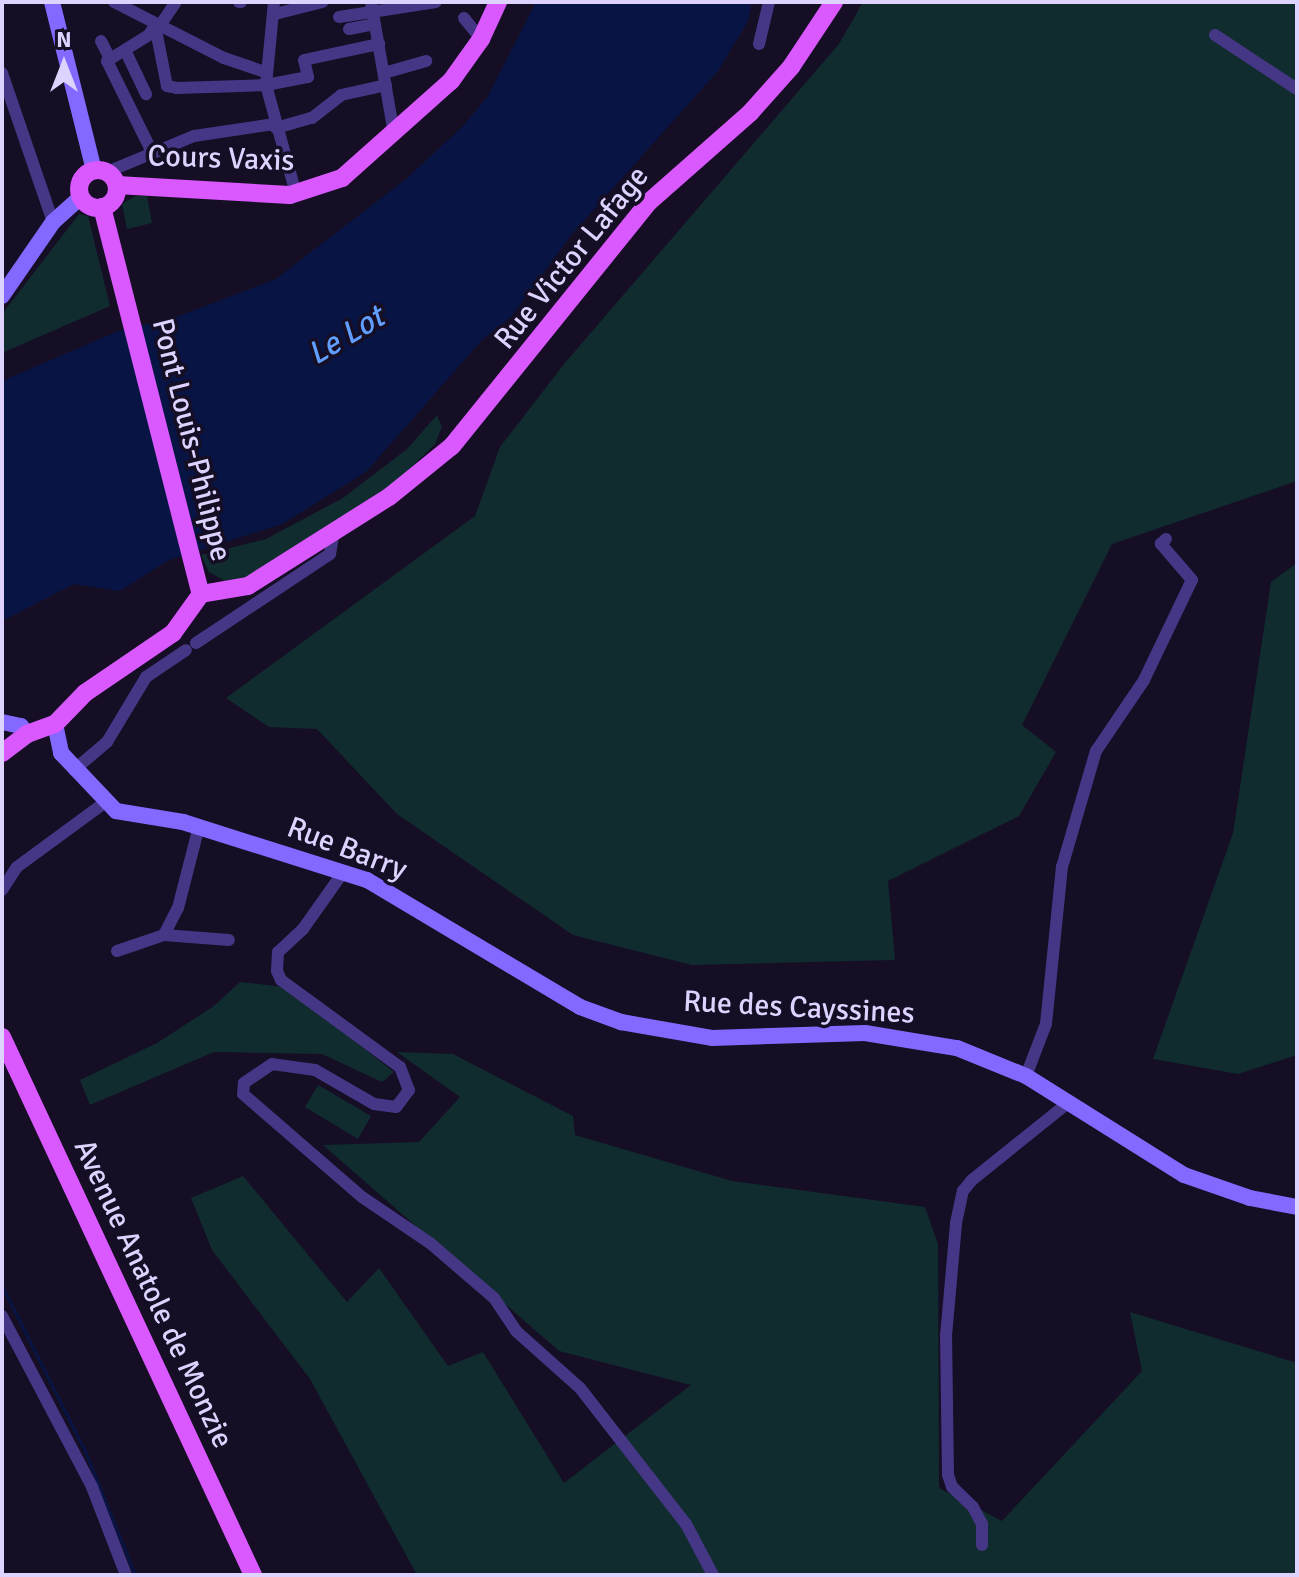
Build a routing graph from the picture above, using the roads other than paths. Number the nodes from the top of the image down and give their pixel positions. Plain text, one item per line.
1 (52, 2) edge
2 (114, 2) edge
3 (176, 2) edge
4 (322, 2) edge
5 (436, 2) edge
6 (498, 2) edge
7 (769, 2) edge
8 (834, 2) edge
9 (419, 3) edge
10 (130, 6) edge
11 (372, 6) edge
12 (275, 8) edge
13 (339, 17) dead end
14 (464, 18) dead end
15 (375, 24) junction
16 (157, 26) junction
17 (349, 29) dead end
18 (1215, 35) dead end
19 (481, 39) junction
20 (101, 41) dead end
21 (379, 44) junction
22 (759, 44) dead end
23 (125, 50) junction
24 (110, 59) junction
25 (426, 61) dead end
26 (2, 73) edge
27 (265, 78) junction
28 (385, 79) junction
29 (1297, 89) edge
30 (146, 94) dead end
31 (275, 126) junction
32 (394, 134) junction
33 (151, 150) junction
34 (106, 176) junction
35 (296, 194) junction
36 (81, 197) junction
37 (102, 207) junction
38 (53, 222) junction
39 (2, 296) edge
40 (334, 531) junction
41 (1166, 539) dead end
42 (201, 594) junction
43 (2, 722) edge
44 (55, 724) junction
45 (27, 734) junction
46 (2, 753) edge
47 (74, 770) junction
48 (104, 803) junction
49 (199, 826) junction
50 (344, 871) junction
51 (2, 890) edge
52 (164, 935) junction
53 (229, 940) dead end
54 (117, 951) dead end
55 (526, 976) joint
56 (2, 1037) edge
57 (1026, 1076) junction
58 (1069, 1102) junction
59 (1297, 1207) edge
60 (2, 1316) edge
61 (982, 1545) dead end
62 (126, 1575) edge
63 (253, 1575) edge
64 (713, 1575) edge

1 - 34 street
2 - 10 street
3 - 16 street
4 - 12 street
5 - 9 street
6 - 19 main road, Cours Vaxis
7 - 22 street
8 - 40 main road, Rue Victor Lafage
9 - 11 street
10 - 16 street
11 - 13 street
11 - 15 street
12 - 27 street
14 - 19 street
15 - 17 street
15 - 21 street
16 - 23 street
16 - 27 street
16 - 27 street
18 - 29 street
19 - 32 main road, Cours Vaxis
20 - 24 street
21 - 27 street
21 - 28 street
23 - 24 street
23 - 30 street
24 - 33 street
25 - 28 street
26 - 38 street
27 - 31 street
28 - 31 street
28 - 32 street
31 - 33 street
31 - 35 street
32 - 35 main road, Cours Vaxis
33 - 34 street
34 - 35 main road, Cours Vaxis
34 - 36 main road
34 - 37 main road
36 - 37 main road
36 - 38 street
37 - 42 main road, Pont Louis-Philippe
38 - 39 street
40 - 42 main road, Rue Victor Lafage
40 - 47 street
41 - 57 street
42 - 44 main road
43 - 45 street
44 - 45 main road
44 - 47 street
45 - 46 main road
47 - 48 street
48 - 49 street, Rue Barry
48 - 51 street
49 - 50 street, Rue Barry
49 - 52 street
50 - 55 street, Rue Barry
50 - 64 street
52 - 53 street
52 - 54 street
55 - 57 street, Rue des Cayssines
56 - 63 main road, Avenue Anatole de Monzie
57 - 58 street, Rue des Cayssines
58 - 59 street, Rue des Cayssines
58 - 61 street
60 - 62 street

